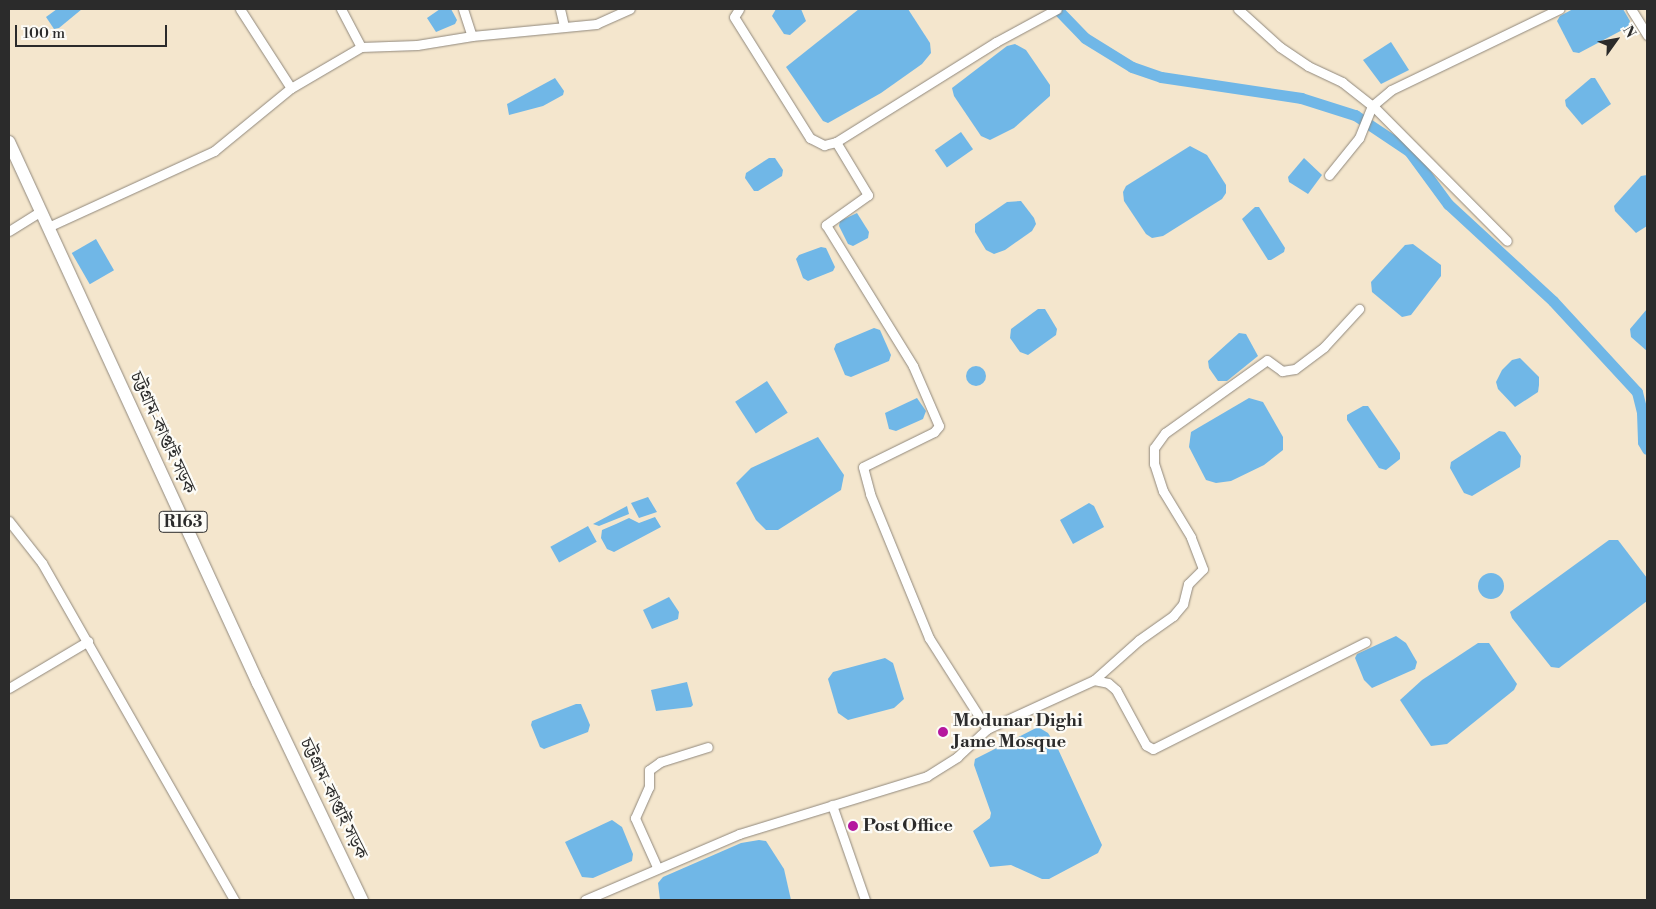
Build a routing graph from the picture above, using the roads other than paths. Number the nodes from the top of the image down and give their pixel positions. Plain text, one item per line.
1 (240, 9) edge
2 (341, 9) edge
3 (463, 9) edge
4 (560, 9) edge
5 (630, 9) edge
6 (739, 9) edge
7 (1057, 9) edge
8 (1238, 9) edge
9 (1560, 9) edge
10 (1631, 9) edge
11 (564, 27) junction
12 (1647, 35) edge
13 (472, 36) junction
14 (361, 47) junction
15 (291, 88) junction
16 (1371, 110) junction
17 (9, 142) edge
18 (836, 142) junction
19 (1329, 175) dead end
20 (41, 211) junction
21 (48, 226) junction
22 (9, 231) edge
23 (1507, 241) dead end
24 (1359, 309) dead end
25 (9, 521) edge
26 (88, 641) junction
27 (1366, 642) dead end
28 (1094, 680) junction
29 (9, 688) edge
30 (987, 729) junction
31 (708, 747) dead end
32 (832, 805) junction
33 (657, 867) junction
34 (231, 899) edge
35 (362, 900) edge
36 (585, 900) edge
37 (865, 900) edge

1 - 15 street
2 - 14 street
3 - 13 street
4 - 11 street
5 - 11 street
6 - 18 street
7 - 18 street
8 - 16 street
9 - 16 street
10 - 12 street
11 - 13 street
13 - 14 street
14 - 15 street
15 - 21 street
16 - 19 street
16 - 23 street
17 - 20 main road, চট্টগ্রাম-কাপ্তাই সড়ক / R163
18 - 30 street
20 - 21 main road, চট্টগ্রাম-কাপ্তাই সড়ক / R163
20 - 22 street
21 - 35 main road, চট্টগ্রাম-কাপ্তাই সড়ক / R163
24 - 28 street
25 - 26 street
26 - 29 street
26 - 34 street
27 - 28 street
28 - 30 street
30 - 32 street
31 - 33 street
32 - 33 street
32 - 37 street
33 - 36 street

